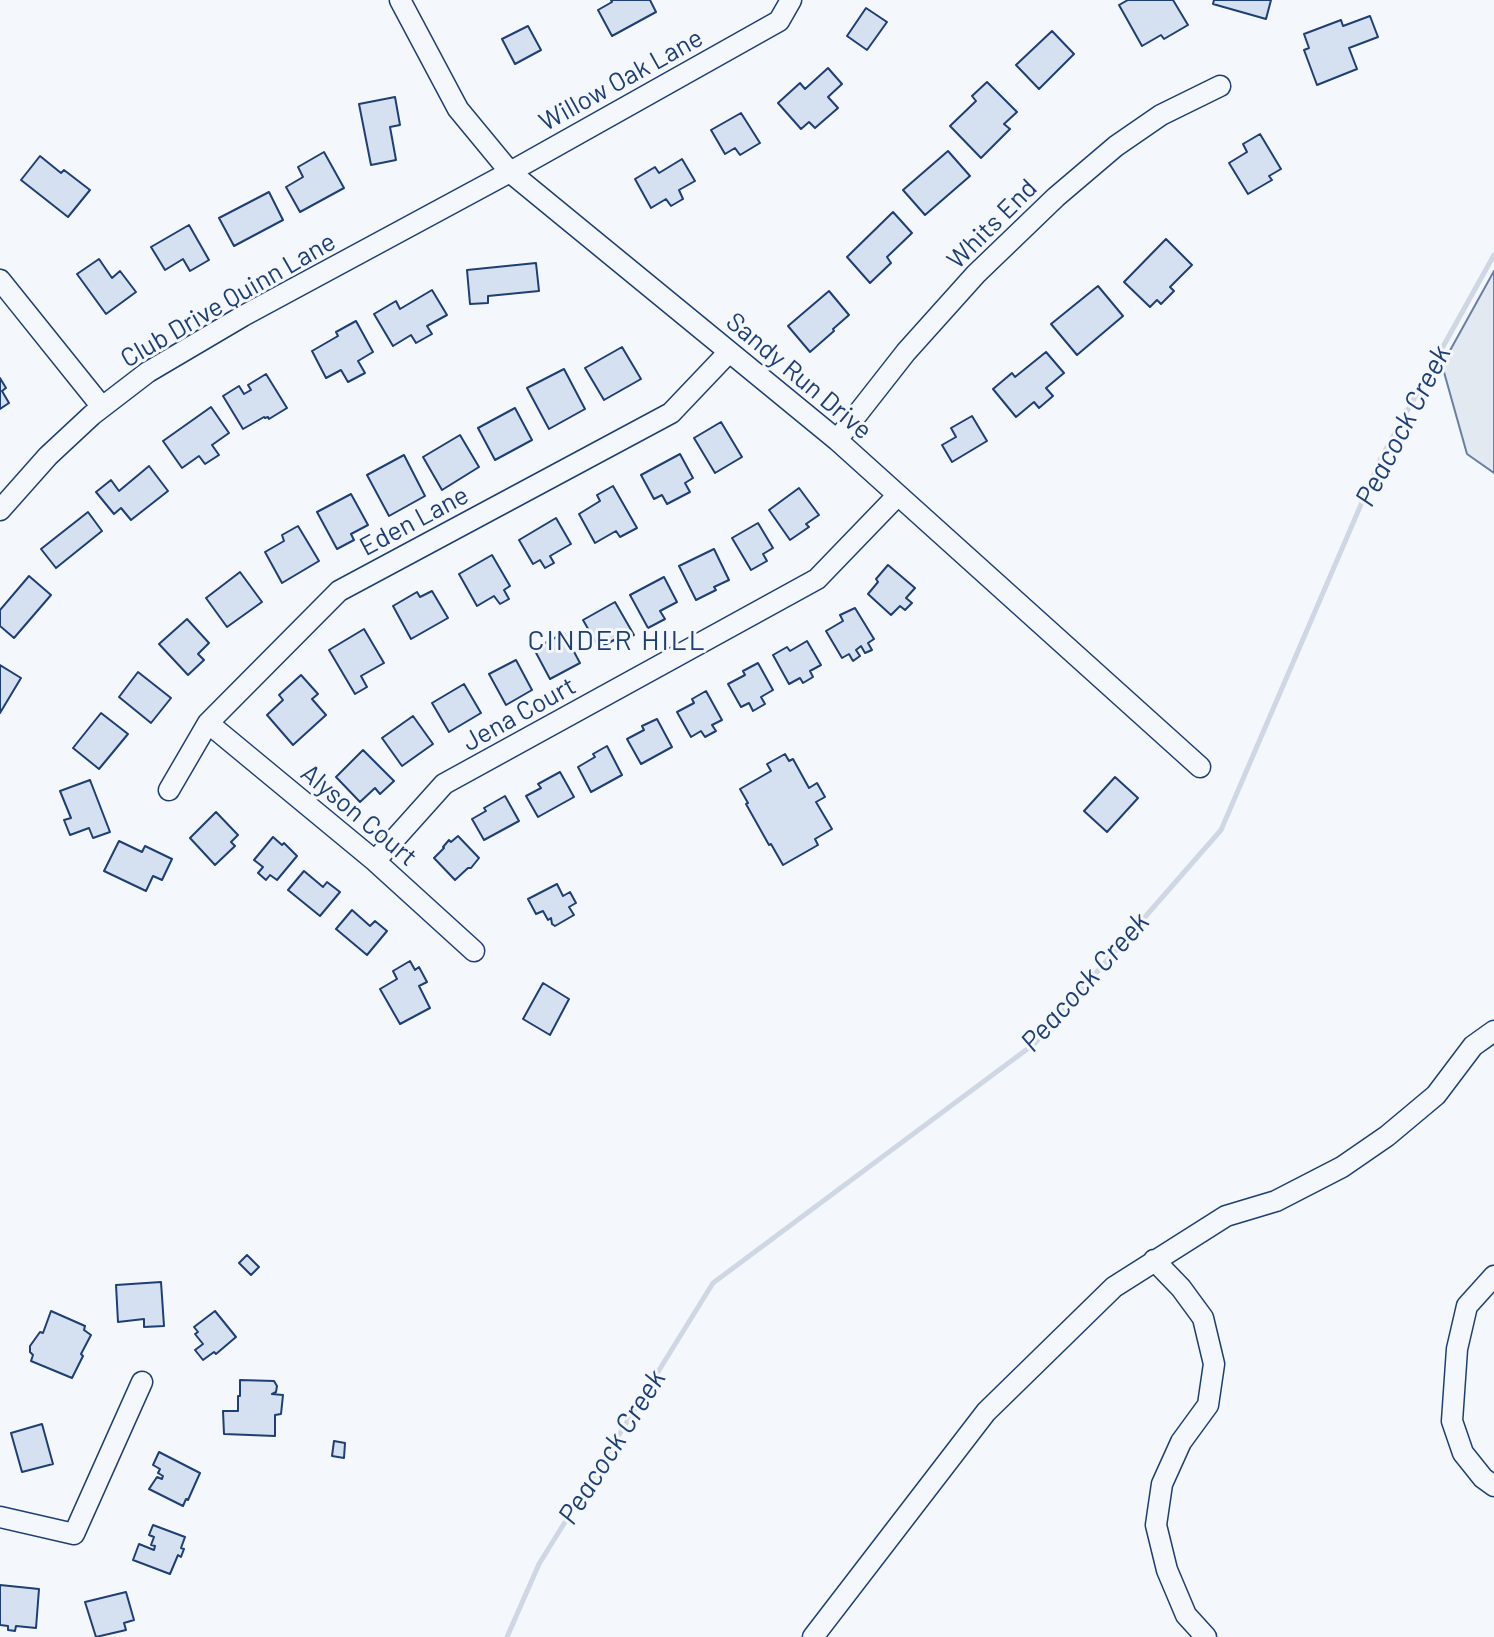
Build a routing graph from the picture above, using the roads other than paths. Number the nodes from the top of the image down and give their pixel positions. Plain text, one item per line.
1 (400, 0) edge
2 (791, 0) edge
3 (1220, 86) dead end
4 (510, 172) junction
5 (0, 280) edge
6 (729, 352) junction
7 (102, 407) junction
8 (837, 440) junction
9 (898, 495) junction
10 (0, 510) edge
11 (208, 723) junction
12 (1200, 767) dead end
13 (169, 790) dead end
14 (375, 861) junction
15 (474, 951) dead end
16 (1494, 1031) edge
17 (1154, 1260) junction
18 (1494, 1276) edge
19 (142, 1382) dead end
20 (1494, 1486) edge
21 (0, 1517) edge
22 (813, 1637) edge
23 (1206, 1637) edge

1 - 4 street, Sandy Run Drive
2 - 4 street, Willow Oak Lane
3 - 8 street, Whits End
4 - 6 street, Sandy Run Drive
4 - 7 street, Club Drive Quinn Lane
5 - 7 street
6 - 8 street, Sandy Run Drive
6 - 11 street, Eden Lane
7 - 10 street, Club Drive Quinn Lane
8 - 9 street, Sandy Run Drive
9 - 12 street, Sandy Run Drive
9 - 14 street, Jena Court
11 - 13 street, Eden Lane
11 - 14 street, Alyson Court
14 - 15 street, Alyson Court
16 - 17 street
17 - 22 street
17 - 23 street
18 - 20 street
19 - 21 street

